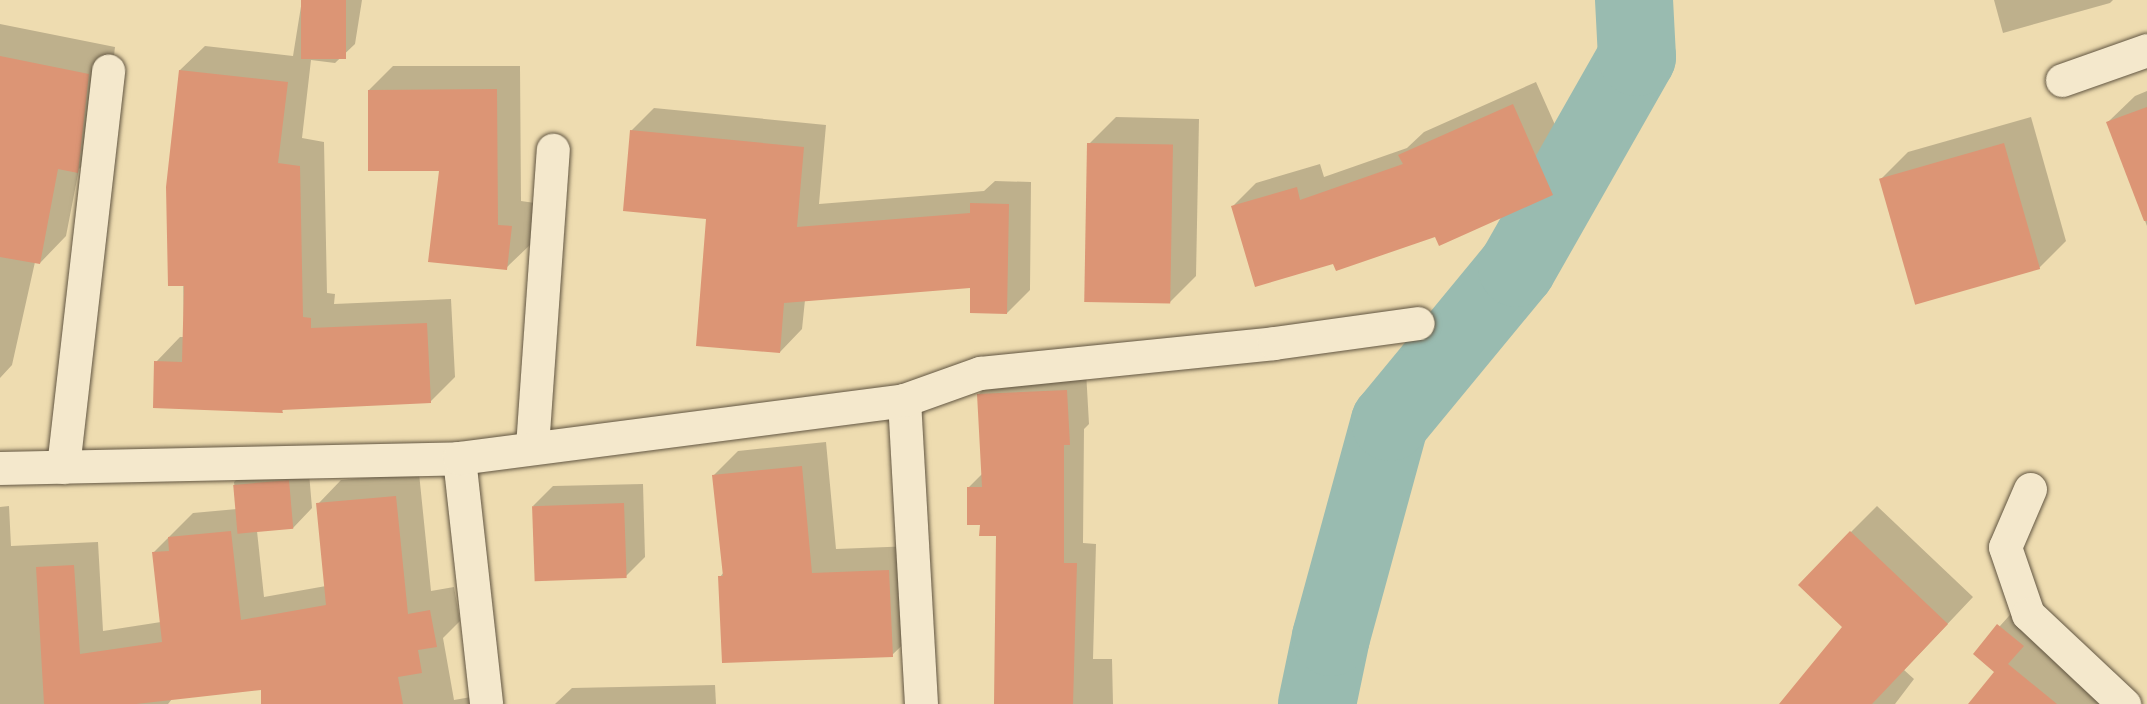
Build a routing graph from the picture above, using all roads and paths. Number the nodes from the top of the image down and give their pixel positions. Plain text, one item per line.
1 (2147, 50) edge
2 (108, 71) dead end
3 (2062, 80) dead end
4 (553, 150) dead end
5 (1418, 323) dead end
6 (904, 400) junction
7 (532, 447) junction
8 (459, 458) junction
9 (63, 466) junction
10 (0, 468) edge
11 (2030, 489) dead end
12 (486, 704) edge
13 (921, 704) edge
14 (2124, 704) edge

1 - 3 street
2 - 9 street
4 - 7 street
5 - 6 street
6 - 7 street
6 - 13 street
7 - 8 street
8 - 9 street
8 - 12 street
9 - 10 street
11 - 14 street

